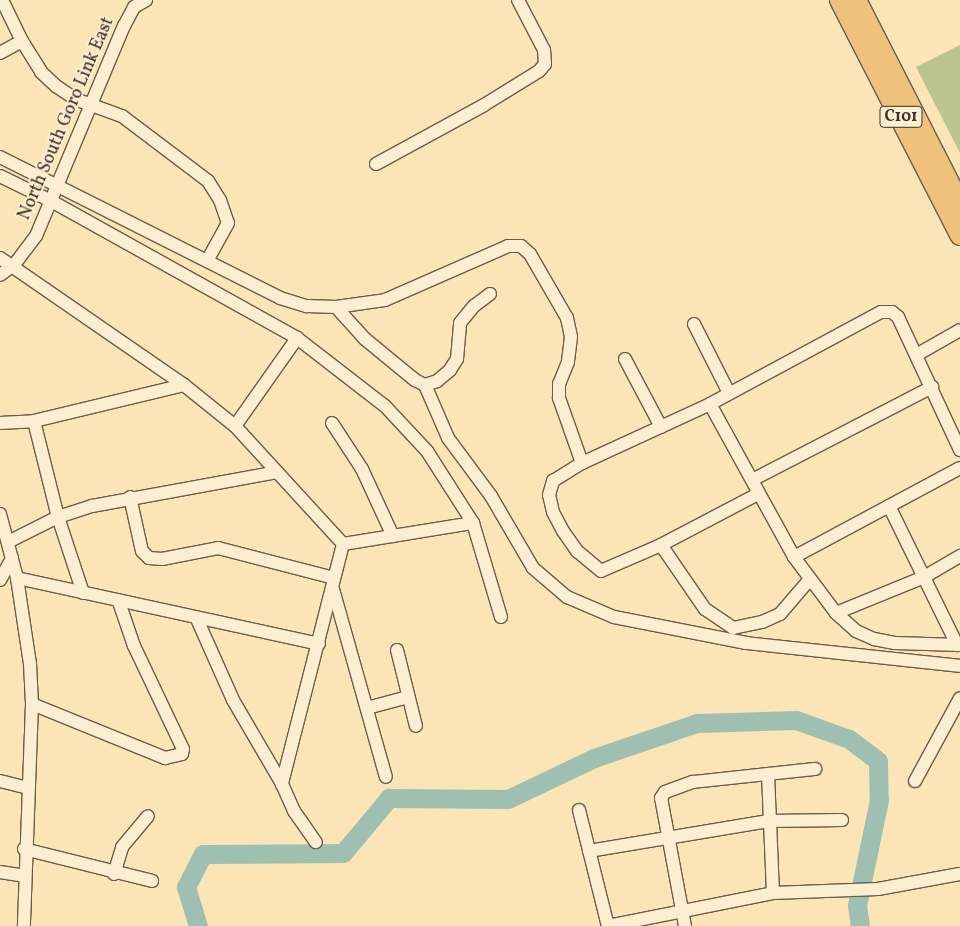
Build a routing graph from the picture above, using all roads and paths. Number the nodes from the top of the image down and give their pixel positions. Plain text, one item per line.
1 (2, 0) edge
2 (146, 0) edge
3 (518, 0) edge
4 (840, 0) edge
5 (856, 0) edge
6 (133, 3) edge
7 (22, 41) junction
8 (874, 50) junction
9 (0, 53) edge
10 (90, 102) junction
11 (913, 124) junction
12 (0, 157) edge
13 (376, 164) dead end
14 (0, 176) edge
15 (57, 186) junction
16 (53, 202) junction
17 (960, 204) edge
18 (960, 235) edge
19 (0, 258) edge
20 (207, 262) junction
21 (14, 265) junction
22 (0, 275) edge
23 (490, 294) dead end
24 (336, 307) junction
25 (694, 324) dead end
26 (960, 330) edge
27 (297, 338) junction
28 (918, 354) junction
29 (625, 359) dead end
30 (425, 384) junction
31 (184, 385) junction
32 (932, 387) junction
33 (729, 393) junction
34 (710, 404) junction
35 (34, 420) junction
36 (0, 423) edge
37 (332, 423) dead end
38 (235, 426) junction
39 (661, 427) junction
40 (960, 450) edge
41 (582, 463) junction
42 (960, 468) edge
43 (277, 472) junction
44 (752, 480) junction
45 (758, 494) junction
46 (130, 497) junction
47 (889, 506) junction
48 (0, 514) edge
49 (58, 517) junction
50 (473, 522) junction
51 (393, 536) junction
52 (8, 542) junction
53 (343, 544) junction
54 (662, 545) junction
55 (960, 556) edge
56 (794, 557) junction
57 (12, 558) junction
58 (924, 577) junction
59 (17, 578) junction
60 (810, 579) junction
61 (0, 580) edge
62 (333, 582) junction
63 (83, 593) junction
64 (119, 602) junction
65 (836, 613) junction
66 (501, 617) dead end
67 (197, 620) junction
68 (319, 644) junction
69 (959, 645) edge
70 (397, 650) dead end
71 (960, 666) edge
72 (408, 697) junction
73 (960, 698) edge
74 (32, 704) junction
75 (367, 708) junction
76 (416, 726) dead end
77 (816, 769) dead end
78 (768, 774) junction
79 (386, 777) dead end
80 (0, 781) edge
81 (915, 781) dead end
82 (282, 784) junction
83 (28, 788) junction
84 (579, 810) dead end
85 (148, 816) dead end
86 (842, 820) dead end
87 (769, 821) junction
88 (669, 835) junction
89 (316, 842) dead end
90 (24, 849) junction
91 (589, 850) junction
92 (0, 872) edge
93 (114, 874) junction
94 (960, 874) edge
95 (24, 876) junction
96 (152, 881) dead end
97 (772, 893) junction
98 (682, 909) junction
99 (24, 926) edge
100 (608, 926) edge
101 (685, 926) edge

1 - 7 street
2 - 6 street, North South Goro Link East
3 - 13 street
4 - 8 main road, C101
5 - 8 main road, C101
6 - 10 street, North South Goro Link East
7 - 9 street
7 - 10 street
8 - 11 main road, C101
10 - 15 street, North South Goro Link East
10 - 20 street
11 - 17 main road, C101
11 - 18 main road, C101
12 - 15 street
14 - 16 street
15 - 16 street, North South Goro Link East
15 - 20 street
16 - 21 street, North South Goro Link East
16 - 27 street
19 - 21 street
20 - 24 street
21 - 22 street, North South Goro Link East
21 - 31 street
23 - 30 street
24 - 30 street
24 - 41 street
25 - 33 street
26 - 28 street
27 - 38 street
27 - 50 street
28 - 32 street
28 - 33 street
29 - 39 street
30 - 71 street
31 - 35 street
31 - 38 street
32 - 40 street
32 - 44 street
33 - 34 street
34 - 39 street
34 - 44 street
35 - 36 street
35 - 49 street
37 - 51 street
38 - 43 street
39 - 41 street
41 - 54 street
42 - 47 street
43 - 46 street
43 - 53 street
44 - 45 street
45 - 54 street
45 - 56 street
46 - 49 street
46 - 62 street
47 - 56 street
47 - 58 street
48 - 52 street
49 - 52 street
49 - 63 street
50 - 51 street
50 - 66 street
51 - 53 street
52 - 57 street
53 - 62 street
54 - 60 street
55 - 58 street
56 - 60 street
57 - 59 street
57 - 61 street
58 - 65 street
58 - 69 street
59 - 63 street
59 - 74 street
60 - 65 street
62 - 68 street
62 - 75 street
63 - 64 street
64 - 67 street
64 - 74 street
65 - 69 street
67 - 68 street
67 - 82 street
68 - 82 street
70 - 72 street
72 - 75 street
72 - 76 street
73 - 81 street
74 - 83 street
75 - 79 street
77 - 78 street
78 - 87 street
78 - 88 street
80 - 83 street
82 - 89 street
83 - 90 street
84 - 91 street
85 - 93 street
86 - 87 street
87 - 88 street
87 - 97 street
88 - 91 street
88 - 98 street
90 - 93 street
90 - 95 street
91 - 100 street
92 - 95 street
93 - 96 street
94 - 97 street
95 - 99 street
97 - 98 street
98 - 100 street
98 - 101 street

